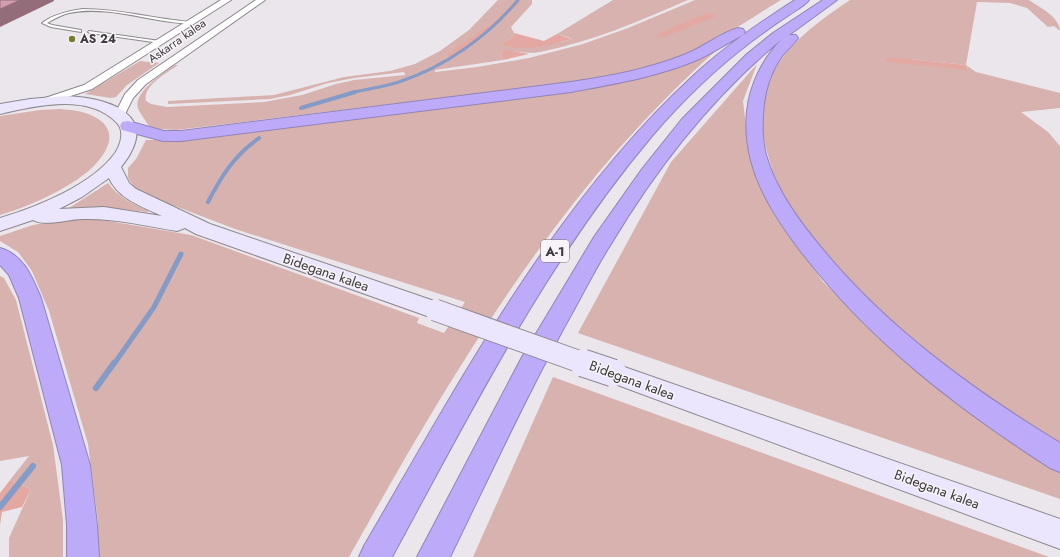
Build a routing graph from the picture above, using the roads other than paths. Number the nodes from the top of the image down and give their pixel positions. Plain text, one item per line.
1 (227, 0) edge
2 (261, 0) edge
3 (792, 0) edge
4 (803, 0) edge
5 (831, 0) edge
6 (191, 23) junction
7 (80, 31) dead end
8 (90, 32) dead end
9 (160, 42) junction
10 (43, 102) junction
11 (0, 109) edge
12 (124, 120) junction
13 (112, 166) junction
14 (5, 223) edge
15 (203, 229) junction
16 (2, 256) edge
17 (1060, 459) edge
18 (1060, 534) edge
19 (83, 557) edge
20 (375, 557) edge
21 (433, 557) edge

1 - 6 street, Askarra kalea
2 - 12 street, Askarra kalea
3 - 12 highway
4 - 20 highway, A-1
5 - 17 highway
5 - 21 highway, A-1
6 - 7 lane
6 - 9 street, Askarra kalea
8 - 9 lane
9 - 10 street, Askarra kalea
10 - 11 street
10 - 12 street
12 - 13 street
13 - 14 street
13 - 15 street, Bidegana kalea
14 - 15 street, Bidegana kalea
15 - 18 street, Bidegana kalea, bridge
16 - 19 highway

